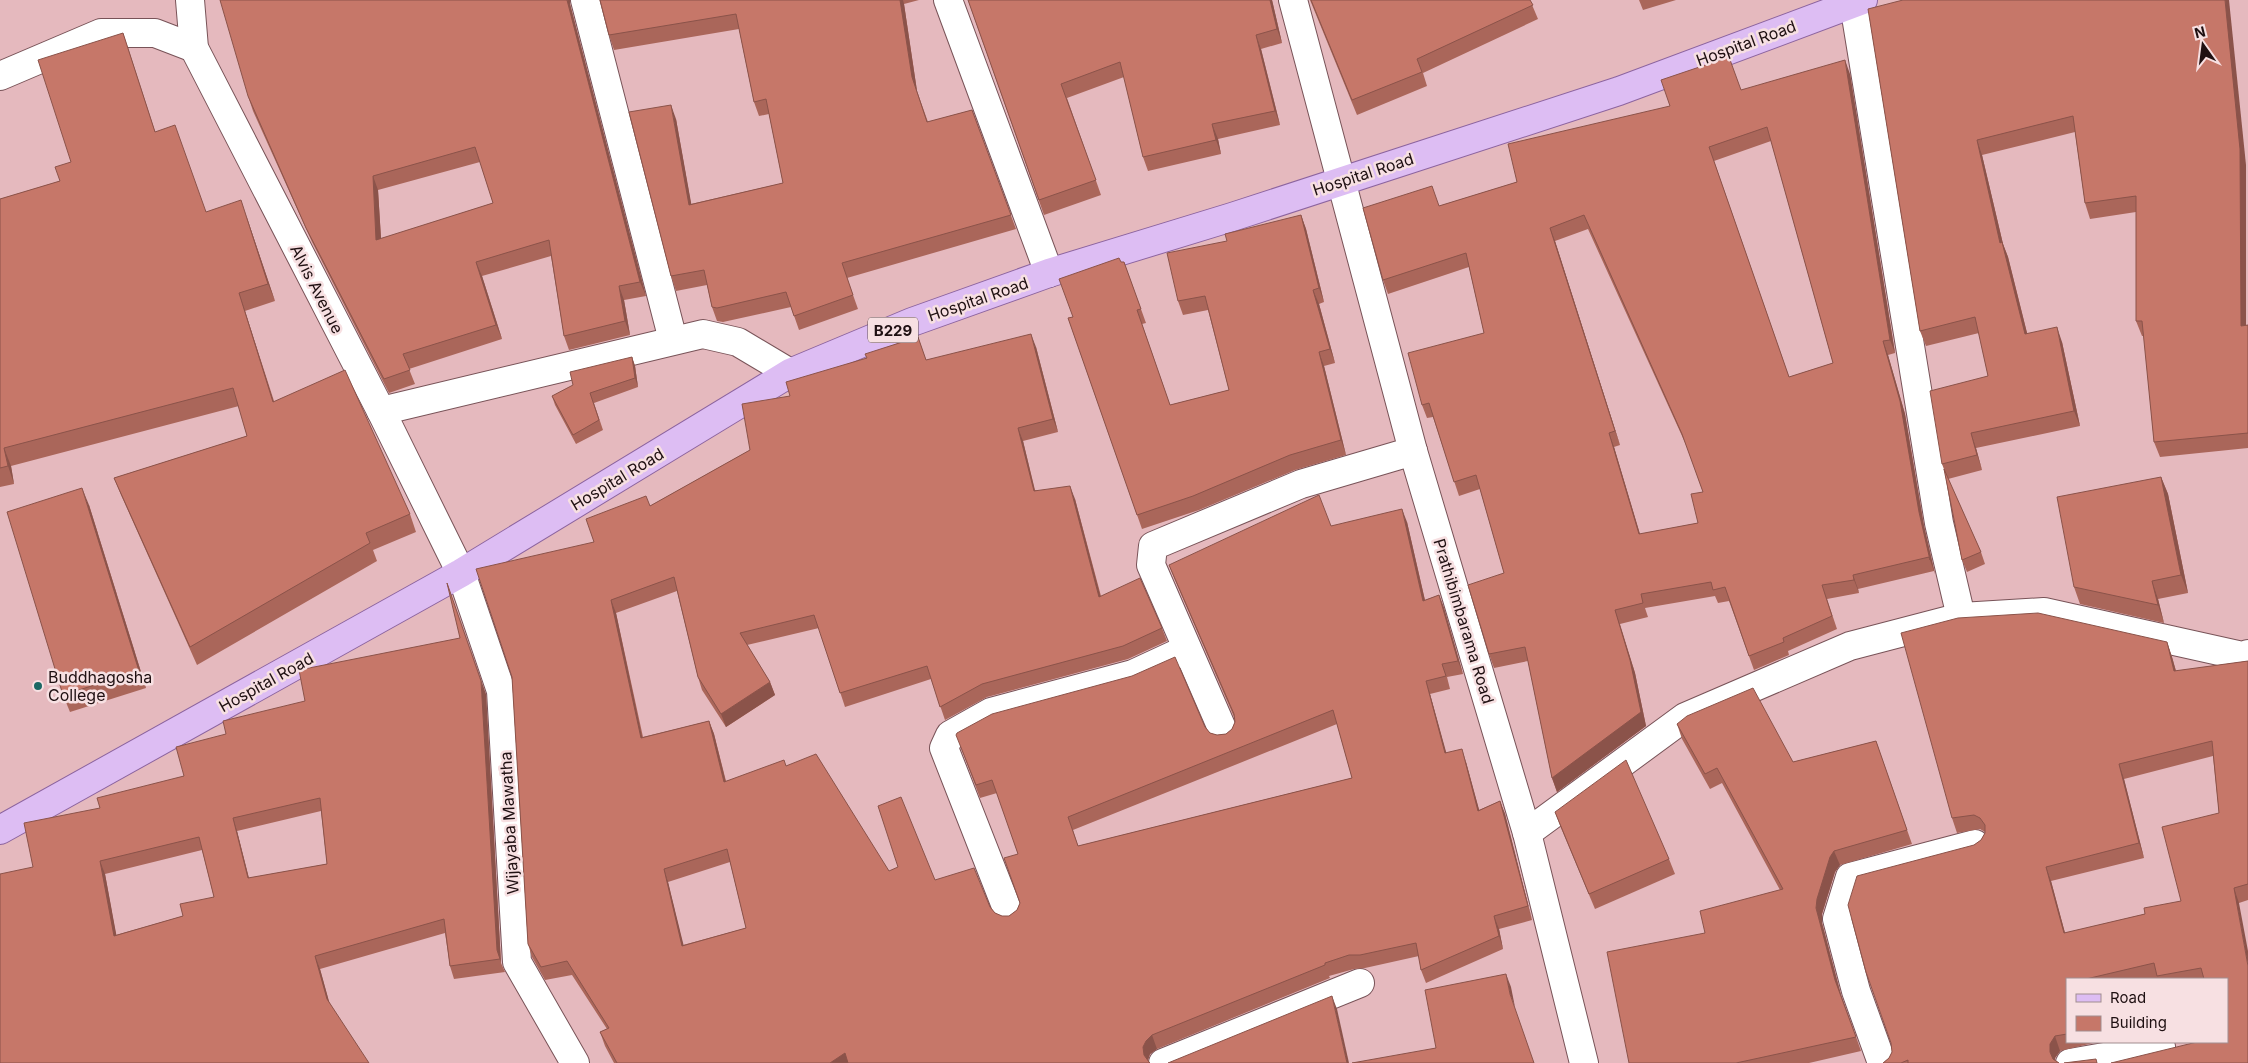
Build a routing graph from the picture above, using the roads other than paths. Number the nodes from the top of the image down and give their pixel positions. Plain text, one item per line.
1 (190, 0) edge
2 (585, 0) edge
3 (948, 0) edge
4 (1293, 0) edge
5 (1859, 2) edge
6 (194, 48) junction
7 (0, 76) edge
8 (1340, 181) junction
9 (1049, 273) junction
10 (673, 340) junction
11 (790, 373) junction
12 (381, 411) junction
13 (1413, 451) junction
14 (461, 573) junction
15 (1961, 617) junction
16 (1187, 649) junction
17 (2248, 654) edge
18 (1224, 733) edge
19 (0, 830) edge
20 (1527, 833) junction
21 (1975, 844) edge
22 (1008, 914) edge
23 (1360, 983) dead end
24 (2160, 1047) dead end
25 (575, 1063) edge
26 (1163, 1063) edge
27 (1584, 1063) edge
28 (1882, 1063) edge
29 (2070, 1063) edge

1 - 6 street, Alvis Avenue
2 - 10 street
3 - 9 street
4 - 8 street, Prathibimbarama Road
5 - 8 main road, Hospital Road / B229
5 - 15 street
6 - 7 street
6 - 12 street, Alvis Avenue
8 - 9 main road, Hospital Road / B229
8 - 13 street, Prathibimbarama Road
9 - 11 main road, Hospital Road / B229
10 - 11 street
10 - 12 street
11 - 14 main road, Hospital Road / B229
12 - 14 street, Alvis Avenue
13 - 16 street
13 - 20 street, Prathibimbarama Road
14 - 19 main road, Hospital Road / B229
14 - 25 street, Wijayaba Mawatha
15 - 17 street
15 - 20 street
16 - 18 street
16 - 22 street
20 - 27 street, Prathibimbarama Road
21 - 28 street
23 - 26 street
24 - 29 street

